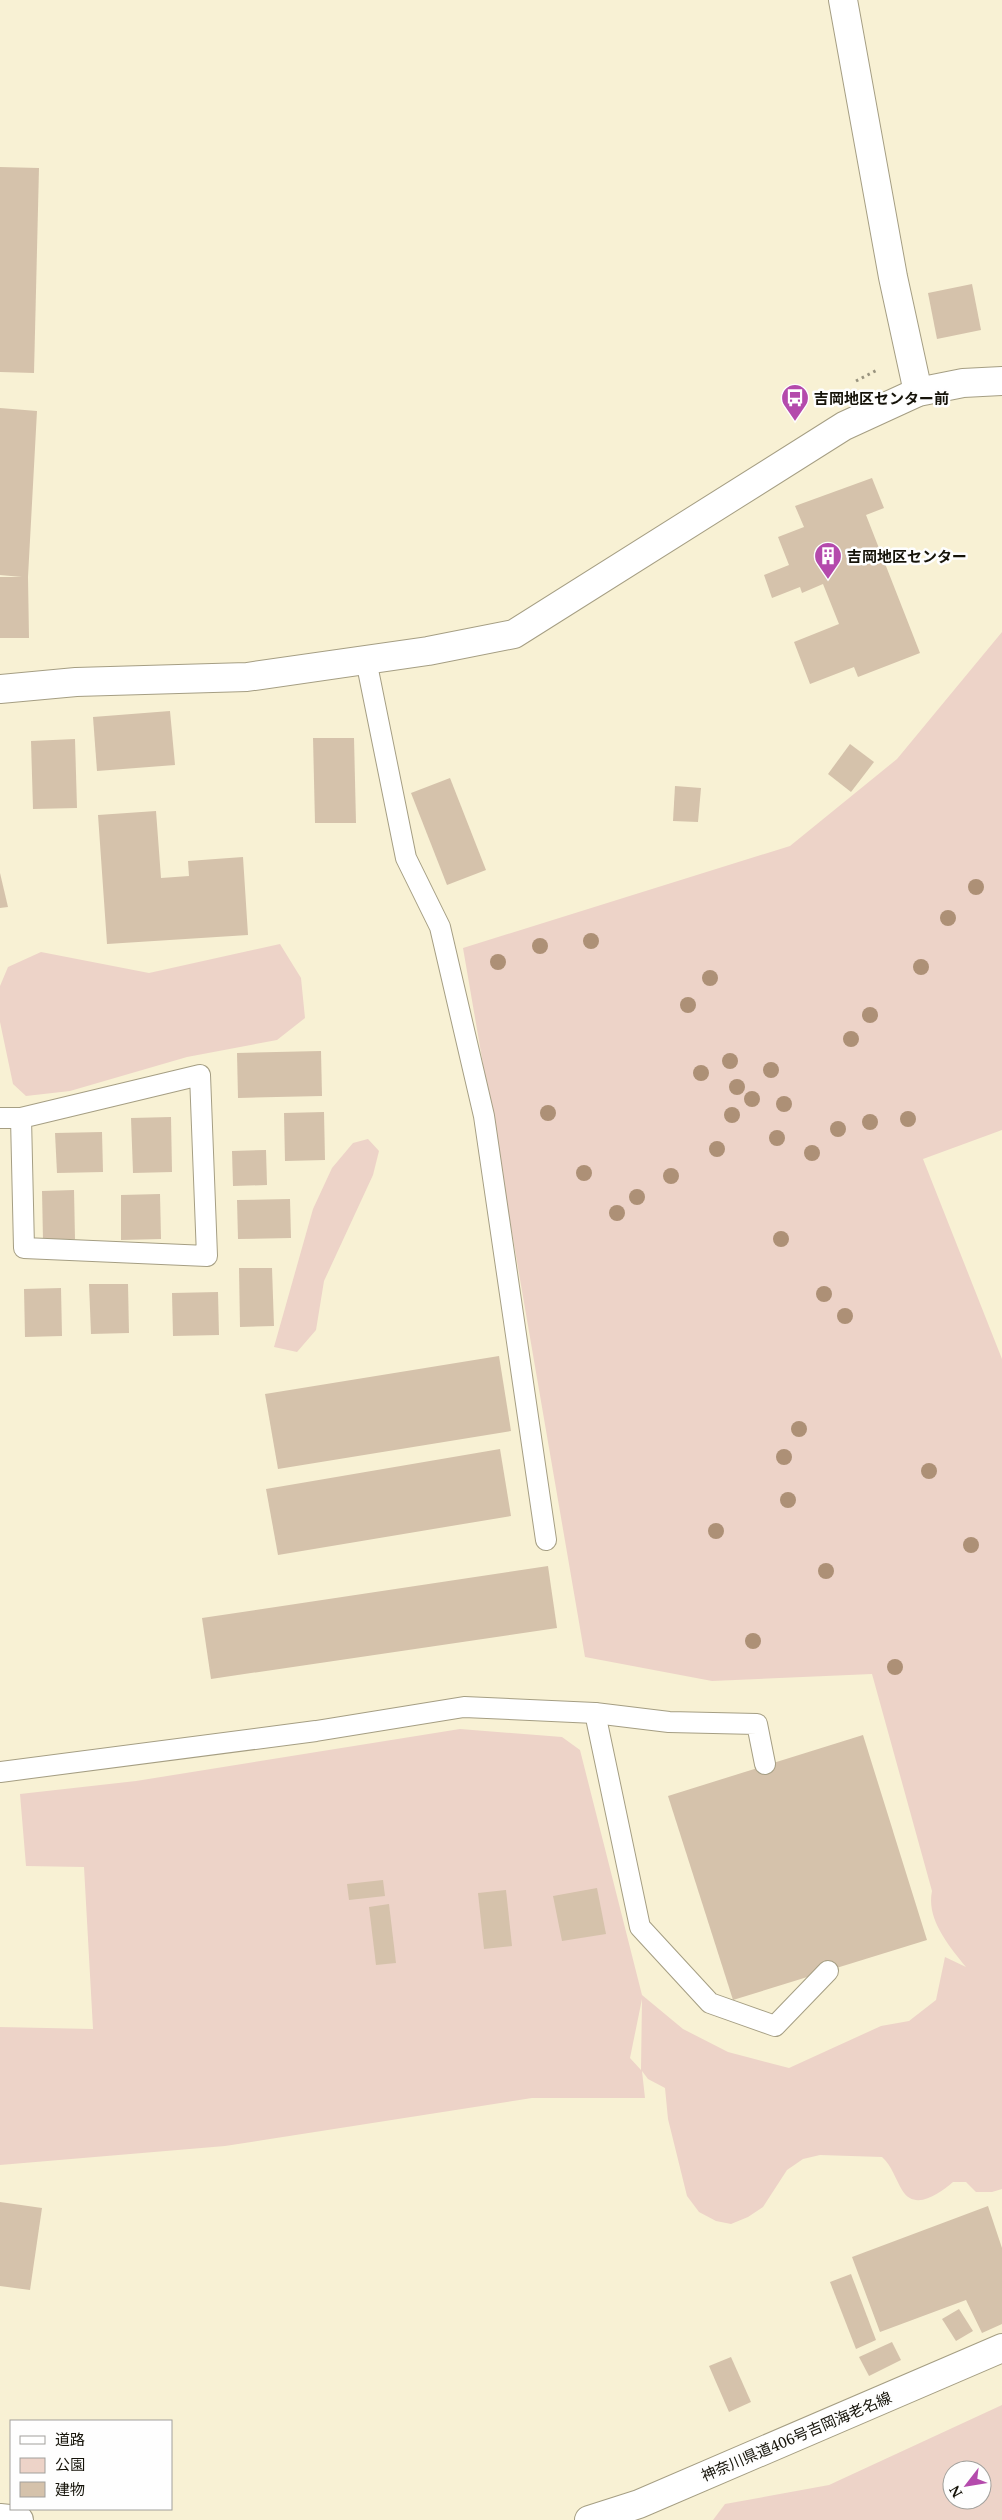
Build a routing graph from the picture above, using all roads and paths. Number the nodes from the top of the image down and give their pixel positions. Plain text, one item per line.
1 (843, 0) edge
2 (911, 360) junction
3 (1002, 381) edge
4 (851, 384) dead end
5 (918, 392) junction
6 (366, 660) junction
7 (0, 689) edge
8 (0, 1118) edge
9 (21, 1118) junction
10 (546, 1540) dead end
11 (595, 1713) junction
12 (765, 1764) dead end
13 (0, 1772) edge
14 (828, 1971) dead end
15 (1002, 2348) edge
16 (0, 2518) edge
17 (19, 2520) edge
18 (589, 2520) edge

1 - 2 street
2 - 4 path
2 - 5 street
3 - 5 street
5 - 6 street
6 - 7 street
6 - 10 lane
8 - 9 lane
9 - 9 lane
11 - 12 lane
11 - 13 lane
11 - 14 lane
15 - 18 street, 神奈川県道406号吉岡海老名線
16 - 17 street

